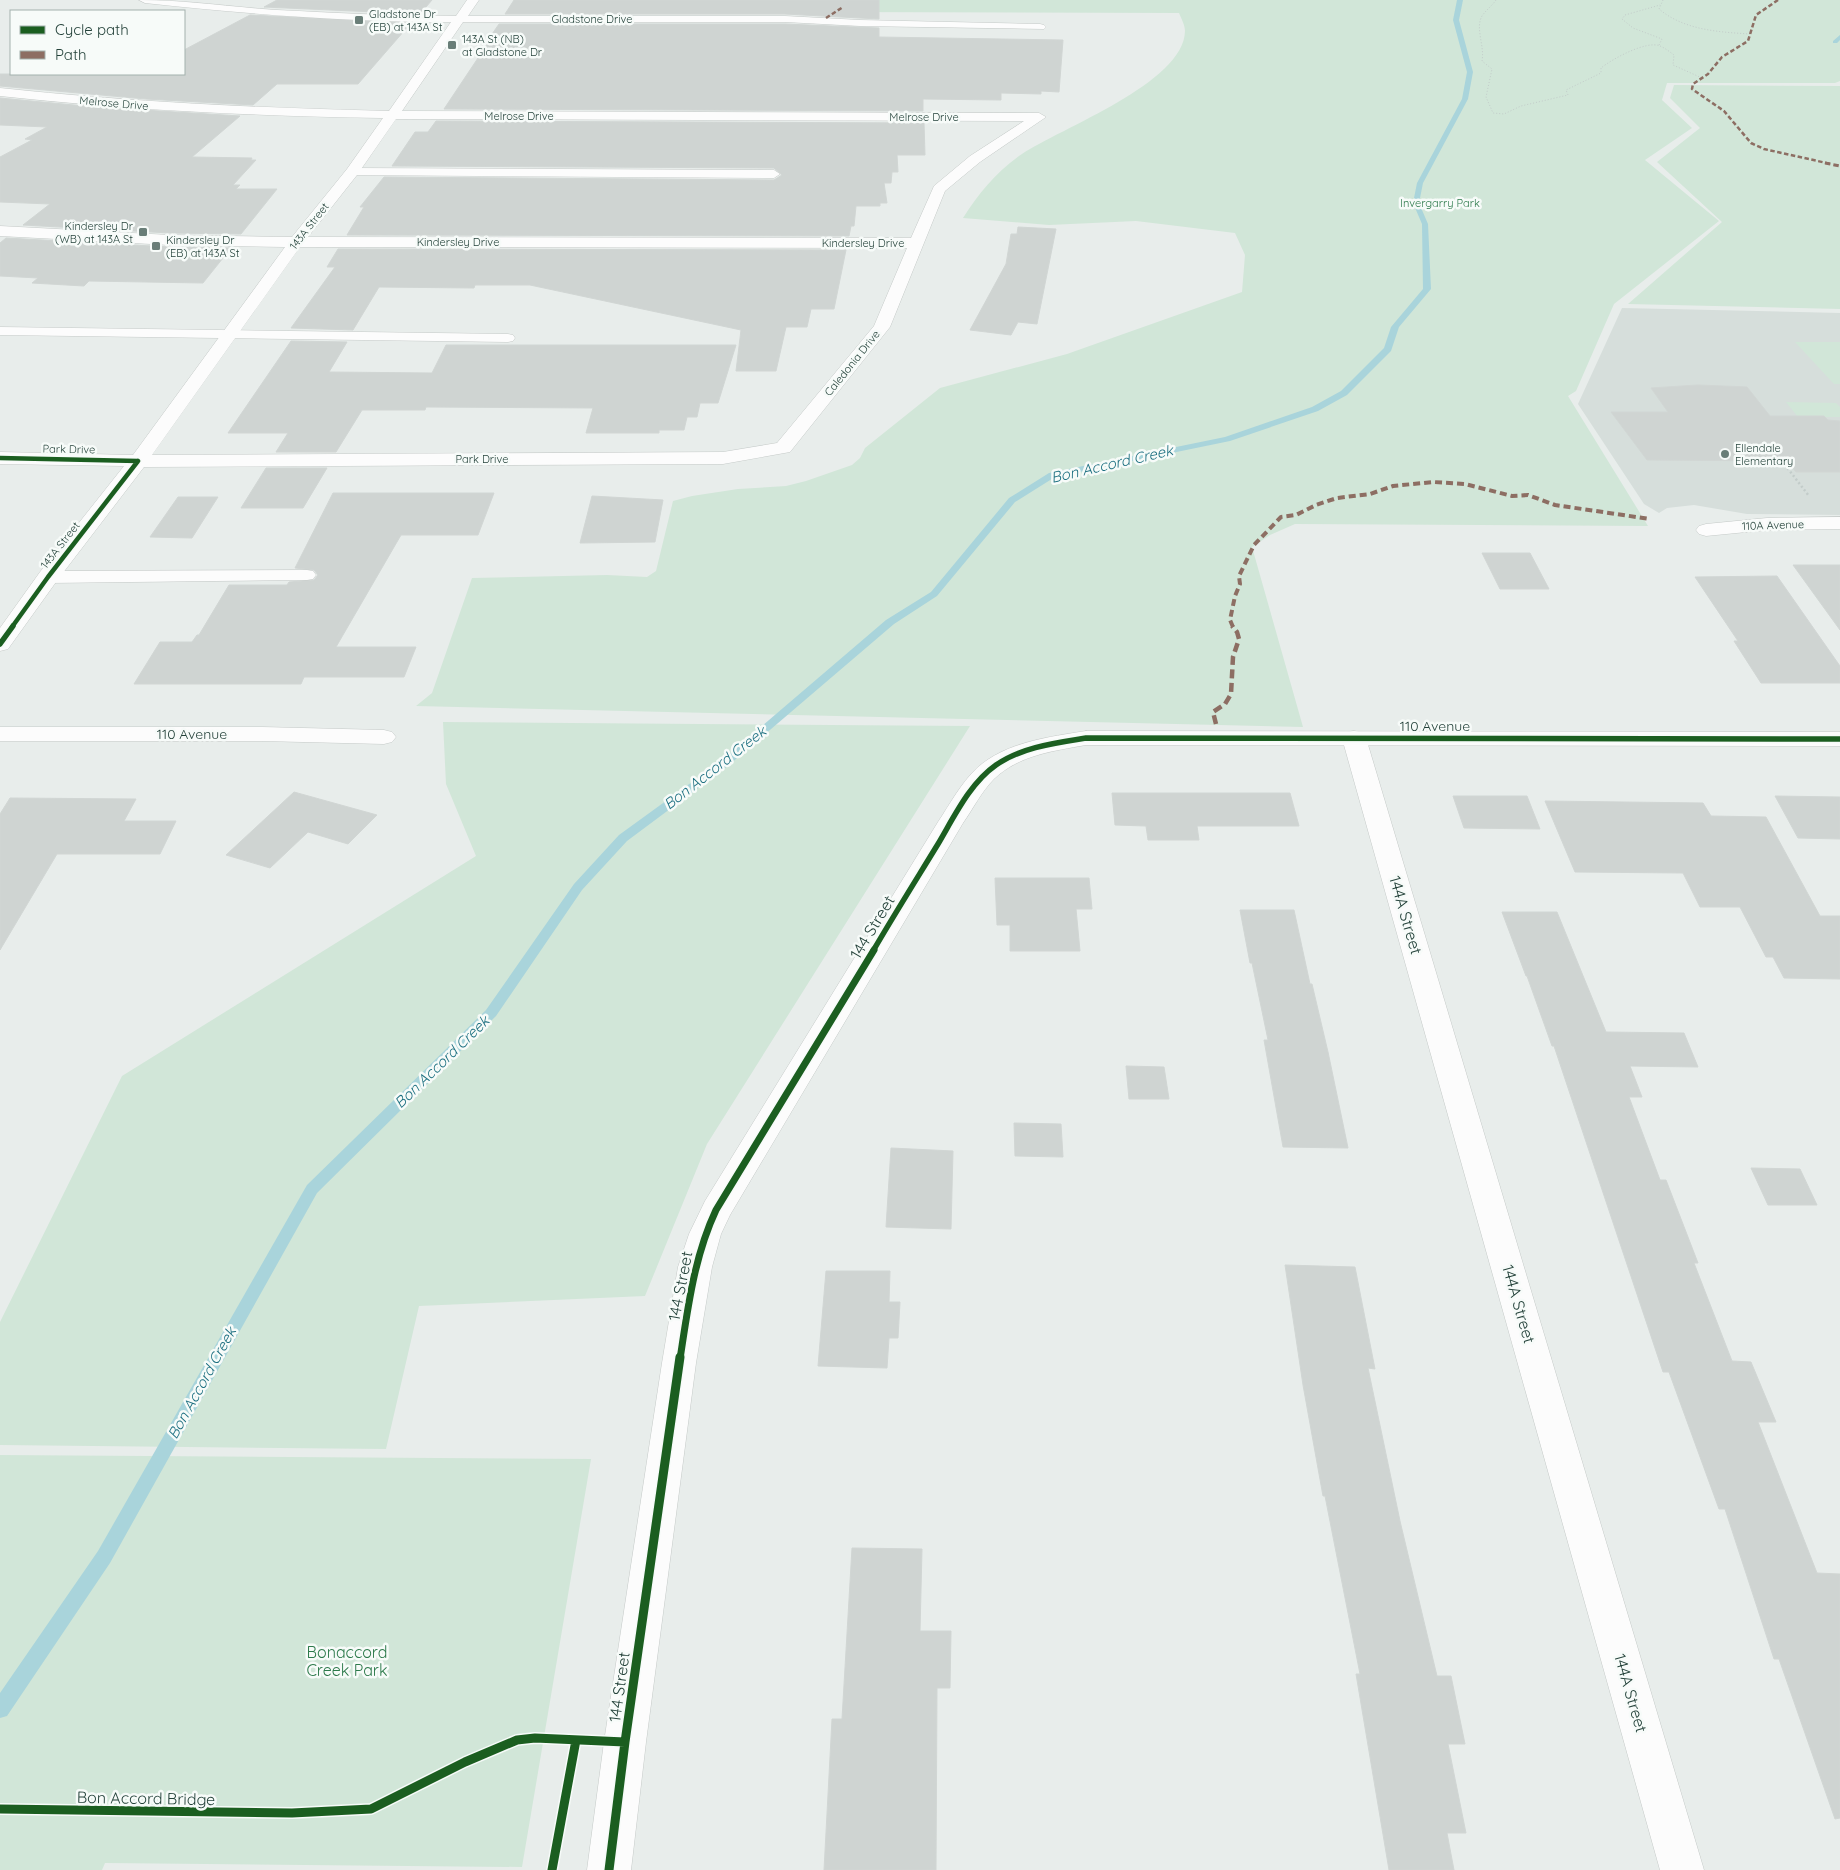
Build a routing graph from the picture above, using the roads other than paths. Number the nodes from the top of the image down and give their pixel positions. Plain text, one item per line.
1 (145, 0) edge
2 (473, 0) edge
3 (458, 20) junction
4 (1040, 27) dead end
5 (0, 92) edge
6 (392, 116) junction
7 (1039, 116) joint
8 (352, 172) junction
9 (774, 174) dead end
10 (0, 231) edge
11 (296, 242) junction
12 (916, 243) junction
13 (0, 331) edge
14 (230, 335) junction
15 (508, 338) dead end
16 (783, 448) joint
17 (0, 458) edge
18 (138, 461) junction
19 (1840, 523) edge
20 (1706, 530) dead end
21 (307, 575) dead end
22 (48, 577) junction
23 (0, 644) edge
24 (0, 734) edge
25 (384, 738) dead end
26 (1354, 738) junction
27 (1840, 739) edge
28 (1031, 748) joint
29 (609, 1870) edge
30 (1682, 1870) edge

1 - 3 street, Gladstone Drive
2 - 3 street, 143A Street
3 - 4 street, Gladstone Drive
3 - 6 street, 143A Street
5 - 6 street, Melrose Drive
6 - 7 street, Melrose Drive
6 - 8 street, 143A Street
7 - 12 street, Caledonia Drive
8 - 9 lane
8 - 11 street, 143A Street
10 - 11 street, Kindersley Drive
11 - 12 street, Kindersley Drive
11 - 14 street, 143A Street
12 - 16 street, Caledonia Drive
13 - 14 lane
14 - 15 lane
14 - 18 street, 143A Street
16 - 18 street, Park Drive
17 - 18 street, Park Drive
18 - 22 street, 143A Street
19 - 20 street, 110A Avenue
21 - 22 lane
22 - 23 street, 143A Street
24 - 25 street, 110 Avenue
26 - 27 street, 110 Avenue
26 - 28 street, 110 Avenue
26 - 30 street, 144A Street
28 - 29 street, 144 Street

